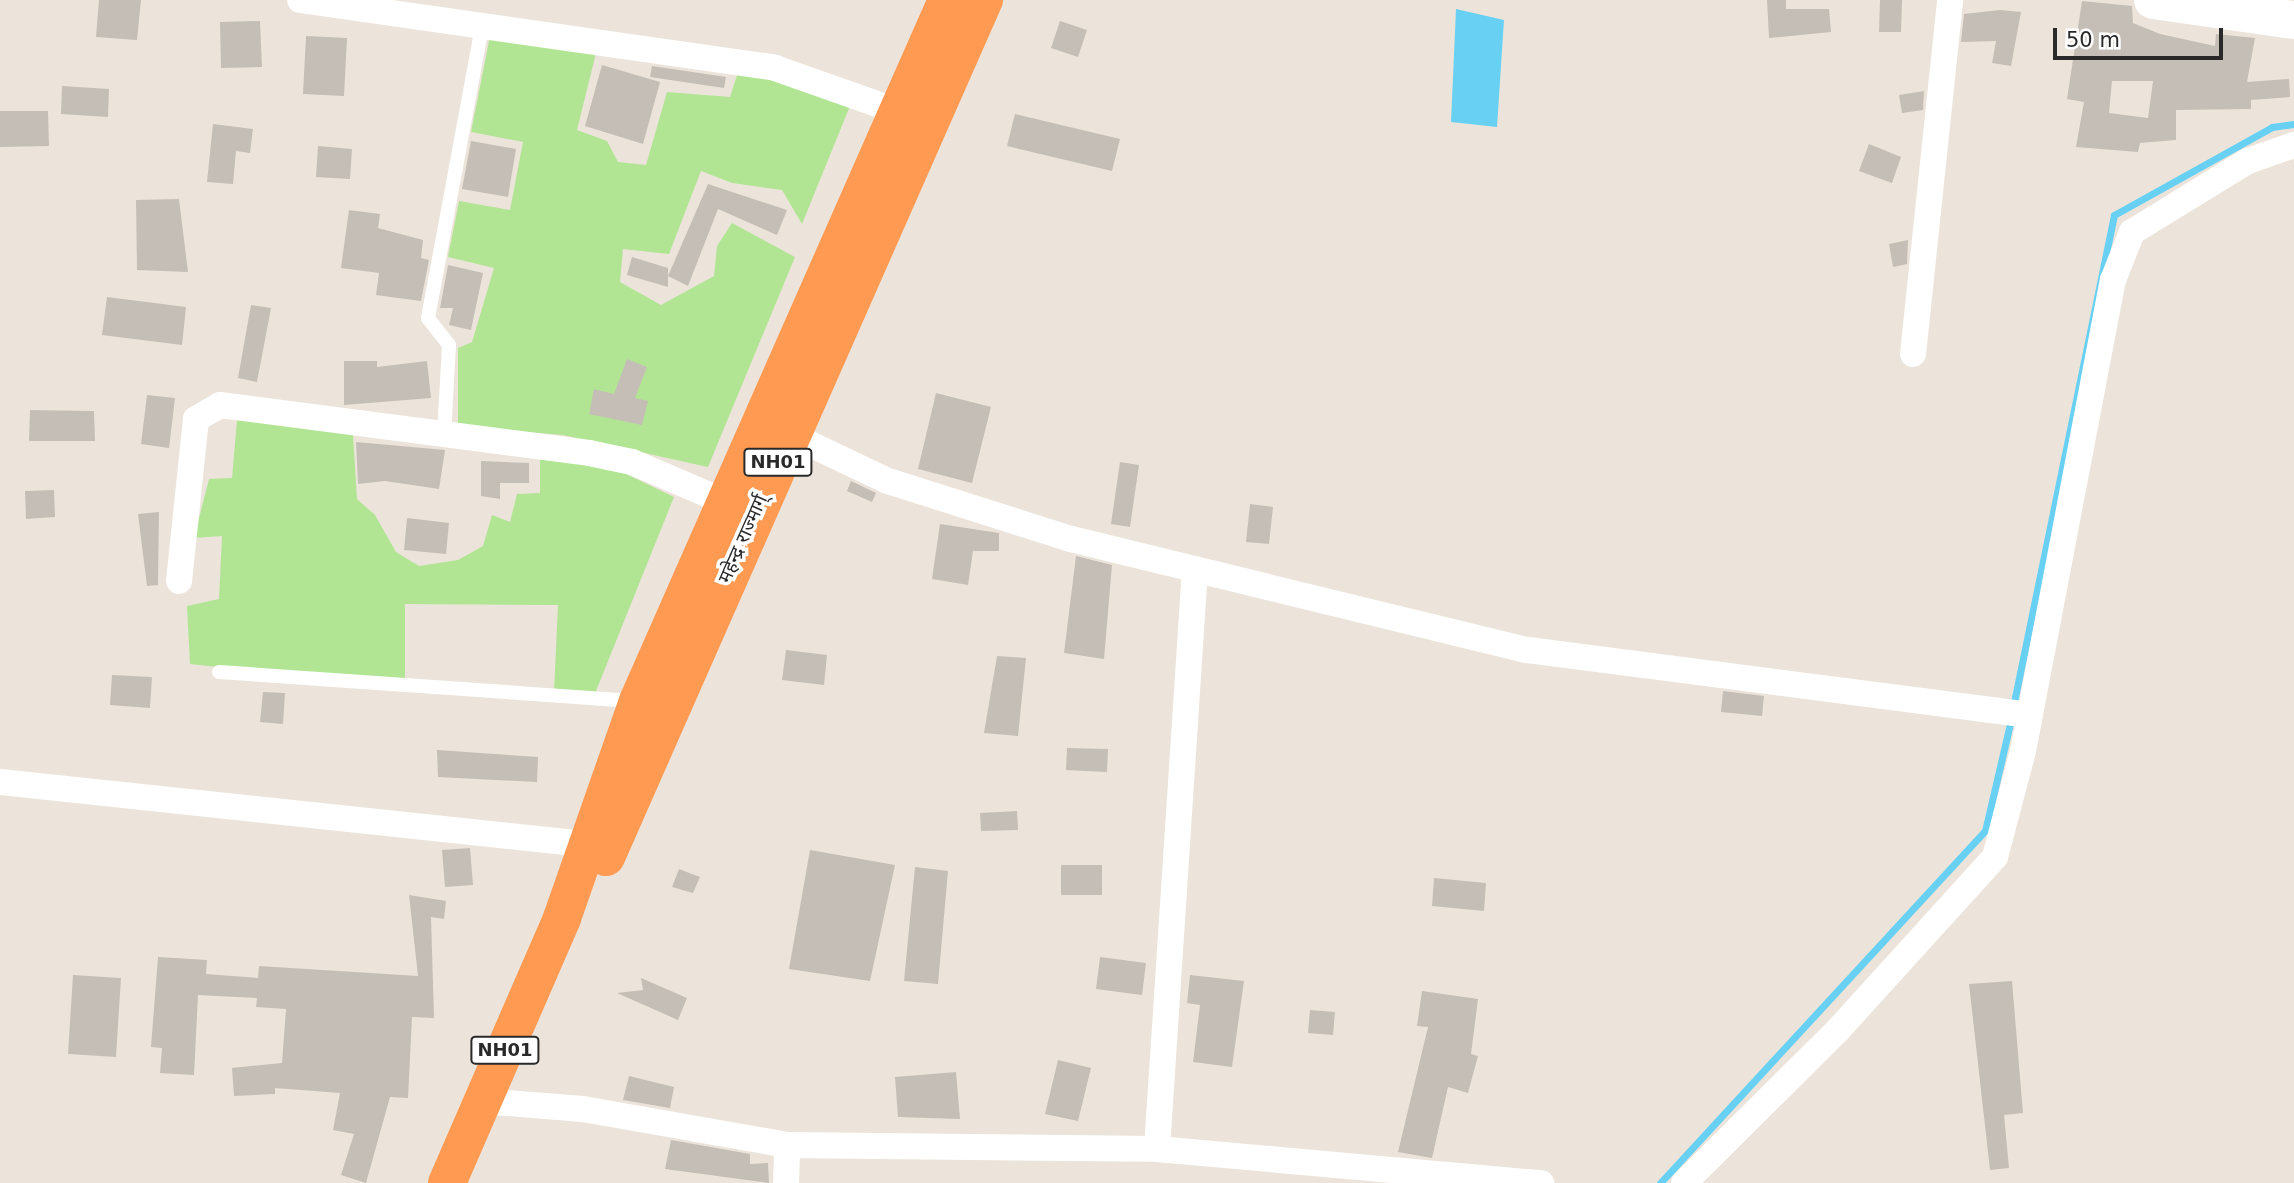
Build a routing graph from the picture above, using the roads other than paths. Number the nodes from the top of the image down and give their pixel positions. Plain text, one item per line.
1 (300, 0) edge
2 (947, 0) edge
3 (984, 0) edge
4 (1950, 0) edge
5 (2153, 0) edge
6 (2294, 20) edge
7 (482, 28) junction
8 (900, 111) junction
9 (2294, 145) edge
10 (1913, 354) dead end
11 (444, 435) junction
12 (791, 435) junction
13 (723, 501) junction
14 (1195, 569) junction
15 (179, 581) dead end
16 (219, 672) dead end
17 (638, 701) junction
18 (2030, 715) junction
19 (0, 782) edge
20 (585, 844) junction
21 (562, 918) junction
22 (483, 1101) junction
23 (787, 1145) junction
24 (1157, 1149) junction
25 (447, 1183) edge
26 (786, 1183) edge
27 (1541, 1183) edge
28 (1684, 1183) edge

1 - 7 street
2 - 8 highway, महेन्द्र राज्मार्ग् / NH01
3 - 12 highway, महेन्द्र राज्मार्ग् / NH01
4 - 10 street
5 - 6 main road
7 - 8 street
7 - 11 lane
8 - 13 highway, महेन्द्र राज्मार्ग् / NH01
9 - 18 street
11 - 13 street
11 - 15 street
12 - 14 street
12 - 21 highway, महेन्द्र राज्मार्ग् / NH01
13 - 17 highway, महेन्द्र राज्मार्ग् / NH01
14 - 18 street
14 - 24 street
16 - 17 lane
17 - 20 highway, महेन्द्र राज्मार्ग् / NH01
18 - 28 street
19 - 20 street
20 - 21 highway, महेन्द्र राज्मार्ग् / NH01
21 - 22 highway, महेन्द्र राज्मार्ग् / NH01
22 - 23 street
22 - 25 highway, महेन्द्र राज्मार्ग् / NH01
23 - 24 street
23 - 26 street
24 - 27 street

